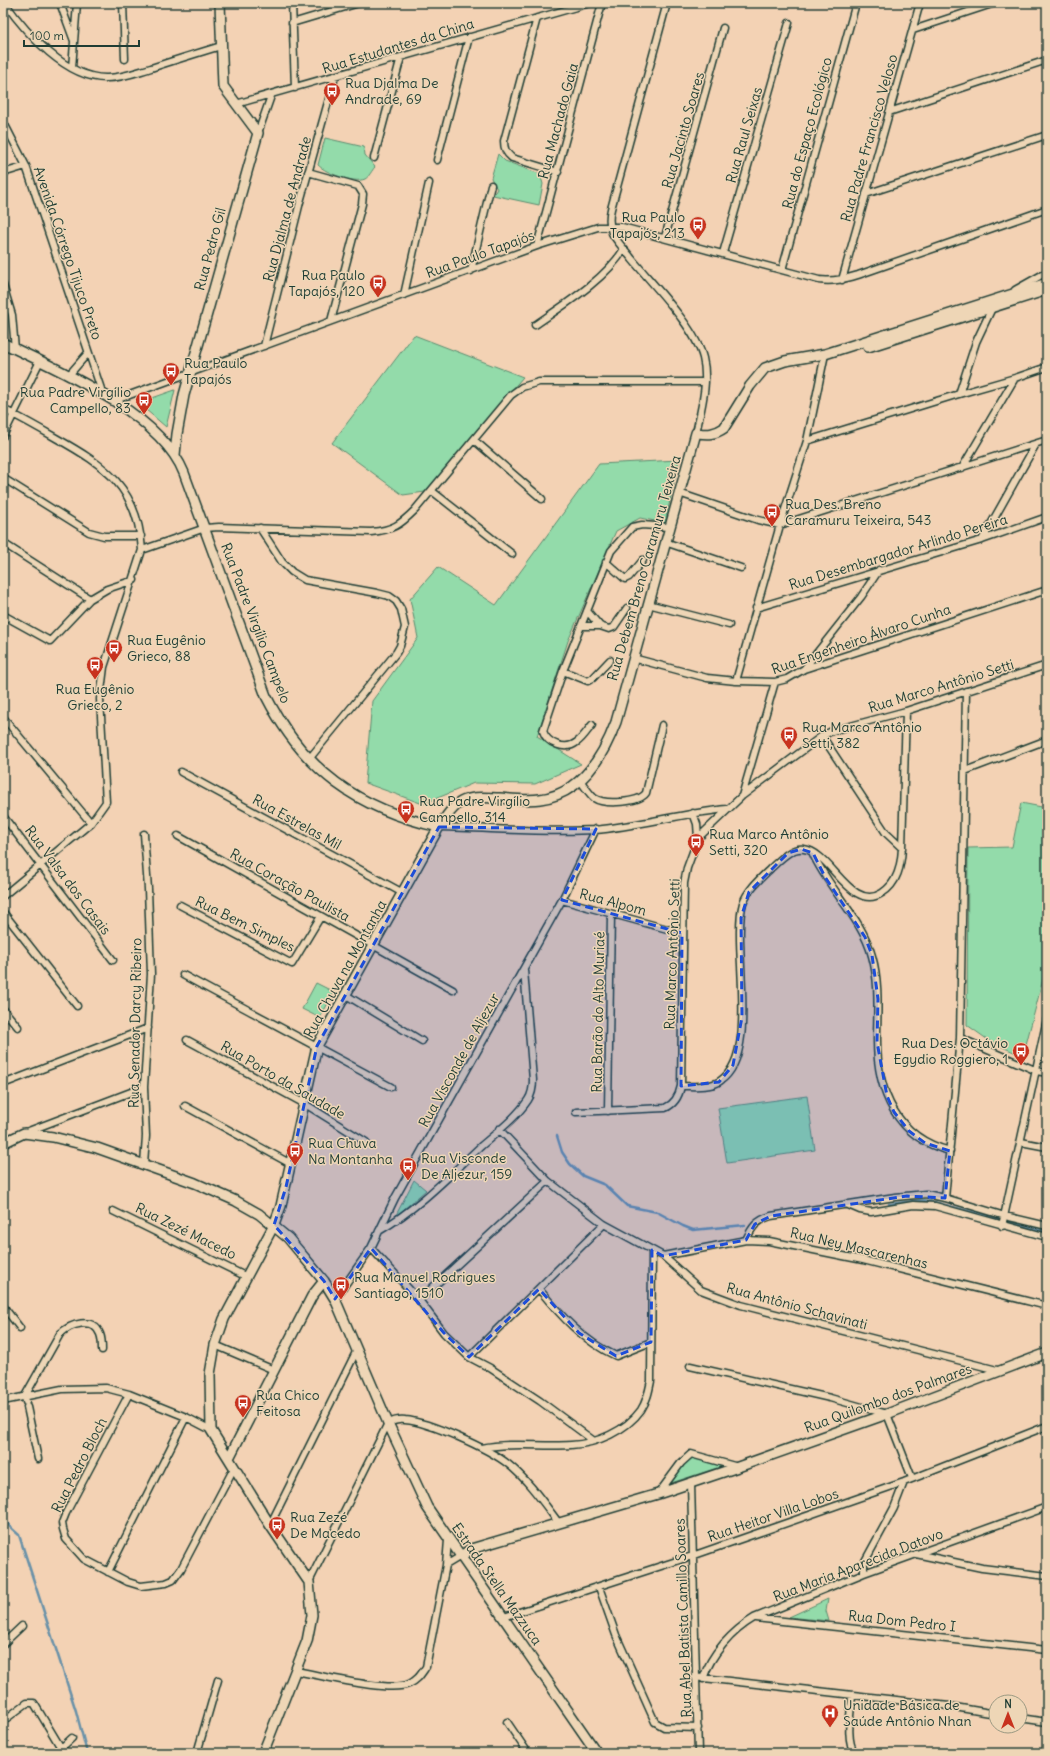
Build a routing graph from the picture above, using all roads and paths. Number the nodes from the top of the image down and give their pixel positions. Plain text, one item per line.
1 (5, 3) edge
2 (60, 3) edge
3 (77, 3) edge
4 (123, 3) edge
5 (220, 3) edge
6 (292, 3) edge
7 (359, 3) edge
8 (590, 3) edge
9 (602, 3) edge
10 (667, 3) edge
11 (856, 3) edge
12 (920, 3) edge
13 (995, 3) edge
14 (575, 5) edge
15 (537, 18) junction
16 (292, 23) junction
17 (789, 24) dead end
18 (723, 28) dead end
19 (913, 30) junction
20 (469, 37) junction
21 (75, 43) junction
22 (221, 46) junction
23 (401, 57) junction
24 (125, 59) dead end
25 (1047, 60) edge
26 (72, 68) junction
27 (335, 77) junction
28 (295, 88) junction
29 (271, 96) junction
30 (236, 104) junction
31 (889, 112) junction
32 (3, 121) edge
33 (258, 133) junction
34 (1047, 135) edge
35 (374, 158) dead end
36 (437, 160) dead end
37 (26, 166) junction
38 (308, 172) junction
39 (558, 172) junction
40 (3, 173) edge
41 (429, 183) dead end
42 (491, 185) dead end
43 (866, 194) junction
44 (1047, 209) edge
45 (610, 225) junction
46 (665, 237) junction
47 (537, 246) junction
48 (624, 249) junction
49 (723, 253) junction
50 (782, 270) junction
51 (471, 271) junction
52 (1047, 272) edge
53 (842, 280) junction
54 (1047, 283) edge
55 (3, 285) edge
56 (1047, 290) edge
57 (404, 295) junction
58 (1000, 298) junction
59 (992, 308) junction
60 (331, 321) junction
61 (535, 325) dead end
62 (3, 343) edge
63 (264, 346) junction
64 (15, 349) junction
65 (88, 353) junction
66 (824, 358) junction
67 (40, 362) junction
68 (1047, 366) edge
69 (191, 373) junction
70 (68, 376) junction
71 (1015, 378) junction
72 (704, 382) junction
73 (959, 394) junction
74 (103, 395) junction
75 (113, 401) junction
76 (3, 409) edge
77 (14, 415) junction
78 (696, 433) junction
79 (3, 436) edge
80 (474, 440) junction
81 (1047, 440) edge
82 (807, 441) junction
83 (1036, 444) junction
84 (175, 455) junction
85 (962, 468) junction
86 (3, 478) edge
87 (432, 491) junction
88 (679, 493) junction
89 (542, 499) dead end
90 (1047, 517) edge
91 (780, 525) junction
92 (668, 527) junction
93 (205, 528) junction
94 (260, 528) junction
95 (141, 536) junction
96 (982, 540) junction
97 (665, 542) junction
98 (3, 543) edge
99 (142, 550) junction
100 (512, 554) dead end
101 (643, 560) dead end
102 (606, 562) junction
103 (741, 568) dead end
104 (879, 570) junction
105 (134, 580) junction
106 (1047, 590) edge
107 (90, 599) junction
108 (648, 604) junction
109 (627, 608) dead end
110 (756, 608) junction
111 (587, 611) junction
112 (3, 615) edge
113 (730, 625) dead end
114 (581, 626) junction
115 (600, 626) junction
116 (633, 658) junction
117 (610, 660) dead end
118 (1047, 665) edge
119 (804, 669) junction
120 (563, 671) junction
121 (736, 681) junction
122 (775, 682) junction
123 (966, 691) junction
124 (906, 711) junction
125 (3, 717) edge
126 (662, 725) dead end
127 (592, 726) dead end
128 (822, 736) junction
129 (1047, 740) edge
130 (309, 759) junction
131 (965, 771) junction
132 (181, 772) dead end
133 (580, 780) junction
134 (742, 796) junction
135 (727, 809) junction
136 (692, 813) junction
137 (3, 816) edge
138 (91, 823) junction
139 (439, 827) junction
140 (596, 829) junction
141 (144, 834) dead end
142 (178, 836) dead end
143 (698, 838) junction
144 (902, 848) junction
145 (813, 853) junction
146 (42, 865) junction
147 (403, 893) junction
148 (3, 896) edge
149 (562, 900) junction
150 (180, 905) dead end
151 (3, 912) edge
152 (611, 914) junction
153 (321, 916) junction
154 (682, 933) junction
155 (373, 946) junction
156 (113, 960) dead end
157 (524, 970) junction
158 (183, 975) dead end
159 (453, 990) dead end
160 (346, 995) junction
161 (77, 1006) dead end
162 (3, 1009) edge
163 (1047, 1019) edge
164 (18, 1027) dead end
165 (148, 1028) junction
166 (960, 1038) junction
167 (187, 1040) dead end
168 (422, 1041) dead end
169 (317, 1046) junction
170 (1037, 1071) junction
171 (1047, 1074) edge
172 (3, 1084) edge
173 (144, 1086) junction
174 (681, 1086) junction
175 (391, 1087) dead end
176 (305, 1104) junction
177 (185, 1106) dead end
178 (608, 1111) junction
179 (576, 1112) dead end
180 (499, 1129) junction
181 (24, 1133) junction
182 (366, 1142) dead end
183 (1021, 1142) junction
184 (3, 1143) edge
185 (1047, 1147) edge
186 (950, 1151) junction
187 (144, 1164) junction
188 (291, 1164) junction
189 (548, 1181) junction
190 (945, 1198) junction
191 (846, 1204) junction
192 (113, 1211) dead end
193 (1004, 1221) junction
194 (604, 1224) junction
195 (274, 1225) junction
196 (1047, 1226) edge
197 (379, 1231) junction
198 (1047, 1237) edge
199 (746, 1240) junction
200 (371, 1248) junction
201 (652, 1250) junction
202 (663, 1256) junction
203 (247, 1277) junction
204 (324, 1281) junction
205 (539, 1289) junction
206 (335, 1299) junction
207 (419, 1300) junction
208 (3, 1306) edge
209 (1047, 1306) edge
210 (20, 1328) dead end
211 (651, 1342) junction
212 (215, 1345) junction
213 (102, 1350) dead end
214 (356, 1352) junction
215 (1047, 1353) edge
216 (468, 1357) junction
217 (690, 1366) dead end
218 (274, 1370) junction
219 (1003, 1371) junction
220 (129, 1394) junction
221 (3, 1401) edge
222 (26, 1401) junction
223 (887, 1414) junction
224 (186, 1417) junction
225 (388, 1423) junction
226 (1047, 1426) edge
227 (211, 1430) junction
228 (594, 1441) junction
229 (482, 1448) junction
230 (229, 1458) junction
231 (38, 1459) dead end
232 (738, 1467) junction
233 (234, 1468) junction
234 (912, 1478) junction
235 (904, 1482) junction
236 (691, 1483) junction
237 (658, 1494) junction
238 (1047, 1507) edge
239 (558, 1522) junction
240 (270, 1524) junction
241 (448, 1540) junction
242 (916, 1554) junction
243 (460, 1556) junction
244 (692, 1556) junction
245 (446, 1565) junction
246 (108, 1572) junction
247 (864, 1573) junction
248 (1047, 1576) edge
249 (309, 1582) junction
250 (599, 1586) junction
251 (504, 1617) junction
252 (754, 1618) junction
253 (22, 1626) dead end
254 (3, 1644) edge
255 (1047, 1650) edge
256 (295, 1671) junction
257 (695, 1677) junction
258 (703, 1679) junction
259 (218, 1680) dead end
260 (852, 1696) junction
261 (988, 1713) edge
262 (1028, 1719) edge
263 (3, 1721) edge
264 (506, 1722) dead end
265 (1047, 1722) edge
266 (698, 1728) junction
267 (72, 1738) dead end
268 (61, 1748) junction
269 (56, 1753) edge
270 (197, 1753) edge
271 (263, 1753) edge
272 (528, 1753) edge
273 (597, 1753) edge
274 (698, 1753) edge
275 (855, 1753) edge

1 - 26 street
2 - 21 street
3 - 21 street
4 - 24 street
5 - 22 street
6 - 16 street
7 - 16 street
8 - 14 street, Rua Estudantes da China
9 - 39 street, Rua Machado Gaia
10 - 45 street
11 - 50 street, Rua do Espaço Ecológico
12 - 19 street, Rua Padre Francisco Veloso
13 - 19 street
14 - 15 street, Rua Estudantes da China
15 - 20 street, Rua Estudantes da China
15 - 39 street
16 - 28 street
17 - 49 street, Rua Raul Seixas
18 - 46 street, Rua Jacinto Soares
19 - 31 street, Rua Padre Francisco Veloso
20 - 23 street, Rua Estudantes da China
20 - 36 street
21 - 26 street
22 - 26 street
22 - 30 street
23 - 27 street, Rua Estudantes da China
23 - 35 street
25 - 31 street
27 - 28 street, Rua Estudantes da China
27 - 38 street, Rua Djalma de Andrade
28 - 29 street, Rua Estudantes da China
29 - 30 street, Rua Estudantes da China
29 - 33 street, Rua Pedro Gil
30 - 33 street
31 - 43 street, Rua Padre Francisco Veloso
32 - 37 street, Avenida Córrego Tijuco Preto
33 - 69 street, Rua Pedro Gil
34 - 43 street
37 - 40 street
37 - 65 street, Avenida Córrego Tijuco Preto
38 - 60 street
38 - 63 street, Rua Djalma de Andrade
39 - 47 street, Rua Machado Gaia
41 - 57 street
42 - 51 street
43 - 53 street, Rua Padre Francisco Veloso
44 - 53 street, Rua Paulo Tapajós
45 - 46 street, Rua Paulo Tapajós
45 - 47 street, Rua Paulo Tapajós
45 - 48 street, Rua Debem Breno Caramuru Teixeira
46 - 49 street, Rua Paulo Tapajós
47 - 51 street, Rua Paulo Tapajós
48 - 61 street
48 - 72 street, Rua Debem Breno Caramuru Teixeira
49 - 50 street, Rua Paulo Tapajós
50 - 53 street, Rua Paulo Tapajós
51 - 57 street, Rua Paulo Tapajós
52 - 58 street
54 - 58 street
55 - 64 street
56 - 59 street
57 - 60 street, Rua Paulo Tapajós
58 - 59 street
58 - 66 street
59 - 66 street
59 - 73 street
60 - 63 street, Rua Paulo Tapajós
62 - 64 street
63 - 69 street, Rua Paulo Tapajós
64 - 67 street
65 - 70 street
65 - 74 street, Avenida Córrego Tijuco Preto
66 - 78 street
66 - 82 street
67 - 70 street
67 - 77 street
68 - 71 street
69 - 75 street, Rua Paulo Tapajós
69 - 84 street, Rua Pedro Gil
70 - 74 street
71 - 73 street
71 - 85 street
72 - 78 street, Rua Debem Breno Caramuru Teixeira
72 - 80 street
73 - 82 street
74 - 75 street, Rua Padre Virgílio Campelo
75 - 84 street, Rua Padre Virgílio Campelo
76 - 77 street
77 - 79 street
77 - 95 street
78 - 88 street, Rua Debem Breno Caramuru Teixeira
80 - 87 street
80 - 89 street
81 - 83 street
82 - 91 street
83 - 85 street
83 - 96 street
84 - 93 street, Rua Padre Virgílio Campelo
85 - 91 street
86 - 95 street
87 - 94 street
87 - 100 street
88 - 91 street
88 - 92 street, Rua Debem Breno Caramuru Teixeira
90 - 96 street, Rua Desembargador Arlindo Pereira
91 - 110 street
92 - 97 street, Rua Debem Breno Caramuru Teixeira
92 - 102 street
93 - 94 street
93 - 99 street
93 - 130 street, Rua Padre Virgílio Campelo
94 - 130 street
95 - 99 street
96 - 104 street, Rua Desembargador Arlindo Pereira
97 - 103 street
97 - 108 street, Rua Debem Breno Caramuru Teixeira
98 - 107 street
99 - 105 street
101 - 102 street
102 - 111 street
104 - 110 street, Rua Desembargador Arlindo Pereira
104 - 119 street
105 - 107 street
105 - 138 street
106 - 119 street, Rua Engenheiro Álvaro Cunha
107 - 112 street
108 - 113 street
108 - 116 street, Rua Debem Breno Caramuru Teixeira
109 - 115 street
110 - 121 street
111 - 114 street
111 - 115 street
114 - 115 street
114 - 120 street
116 - 121 street, Rua Engenheiro Álvaro Cunha
116 - 133 street, Rua Debem Breno Caramuru Teixeira
117 - 120 street
118 - 123 street, Rua Marco Antônio Setti
119 - 122 street, Rua Engenheiro Álvaro Cunha
120 - 127 street
121 - 122 street, Rua Engenheiro Álvaro Cunha
122 - 134 street
123 - 124 street, Rua Marco Antônio Setti
123 - 131 street
124 - 128 street, Rua Marco Antônio Setti
124 - 144 street
125 - 138 street
126 - 133 street
128 - 134 street, Rua Marco Antônio Setti
128 - 144 street
129 - 131 street
130 - 139 street, Rua Padre Virgílio Campelo
131 - 166 street
132 - 147 street, Rua Estrelas Mil
133 - 139 street, Rua Debem Breno Caramuru Teixeira
134 - 135 street, Rua Marco Antônio Setti
135 - 136 street, Rua Padre Virgílio Campelo
135 - 143 street, Rua Marco Antônio Setti
136 - 140 street, Rua Padre Virgílio Campelo
136 - 143 street
137 - 146 street, Rua Valsa dos Casais
138 - 146 street
139 - 140 street, Rua Padre Virgílio Campelo
139 - 147 street, Rua Chuva na Montanha
140 - 149 street, Rua Visconde de Aljezur
141 - 165 street, Rua Senador Darcy Ribeiro
142 - 153 street, Rua Coração Paulista
143 - 154 street, Rua Marco Antônio Setti
144 - 145 street
145 - 174 street
145 - 186 street
146 - 148 street
146 - 156 street, Rua Valsa dos Casais
147 - 155 street, Rua Chuva na Montanha
149 - 152 street, Rua Alpom
149 - 157 street, Rua Visconde de Aljezur
150 - 153 street, Rua Bem Simples
151 - 161 street
152 - 154 street, Rua Alpom
152 - 178 street, Rua Barão do Alto Muriaé
153 - 155 street, Rua Coração Paulista
154 - 174 street, Rua Marco Antônio Setti
155 - 159 street, Rua Coração Paulista
155 - 160 street, Rua Chuva na Montanha
157 - 180 street
157 - 197 street, Rua Visconde de Aljezur
158 - 169 street
160 - 168 street
160 - 169 street, Rua Chuva na Montanha
162 - 164 street
163 - 170 street
165 - 172 street
165 - 173 street, Rua Senador Darcy Ribeiro
166 - 170 street
166 - 186 street
167 - 176 street, Rua Porto da Saudade
169 - 175 street
169 - 176 street, Rua Chuva na Montanha
170 - 171 street
170 - 183 street
173 - 181 street
173 - 187 street, Rua Senador Darcy Ribeiro
174 - 178 street, Rua Marco Antônio Setti
176 - 182 street, Rua Porto da Saudade
176 - 188 street, Rua Chuva na Montanha
177 - 188 street
178 - 179 street, Rua Marco Antônio Setti
180 - 189 street, Rua Antônio Schavinati
180 - 197 street
181 - 184 street
181 - 187 street, Estrada Stella Mazzuca
183 - 185 street
183 - 193 street
186 - 190 street
187 - 195 street, Estrada Stella Mazzuca
188 - 195 street, Rua Chuva na Montanha
189 - 194 street, Rua Antônio Schavinati
189 - 207 street
190 - 191 street
190 - 193 street
191 - 193 street
191 - 199 street
192 - 203 street, Rua Zezé Macedo
193 - 196 street
193 - 198 street
194 - 201 street, Rua Antônio Schavinati
194 - 205 street
195 - 203 street, Rua Zezé Macedo
195 - 204 street, Estrada Stella Mazzuca
197 - 200 street, Rua Visconde de Aljezur
199 - 202 street, Rua Ney Mascarenhas
199 - 209 street, Rua Ney Mascarenhas
200 - 206 street, Rua Visconde de Aljezur
200 - 207 street
201 - 202 street, Rua Antônio Schavinati
201 - 211 street
202 - 219 street, Rua Antônio Schavinati
203 - 212 street, Rua Zezé Macedo
204 - 206 street, Estrada Stella Mazzuca
204 - 218 street
205 - 211 street
205 - 216 street
206 - 214 street, Estrada Stella Mazzuca
207 - 216 street
208 - 210 street
211 - 228 street
212 - 218 street
212 - 227 street, Rua Zezé Macedo
213 - 222 street
214 - 225 street, Estrada Stella Mazzuca
214 - 240 street
215 - 219 street, Rua Quilombo dos Palmares
216 - 228 street
217 - 223 street
218 - 230 street
219 - 223 street, Rua Quilombo dos Palmares
220 - 222 street
220 - 224 street
220 - 246 street, Rua Pedro Bloch
221 - 222 street
222 - 231 street
223 - 232 street, Rua Quilombo dos Palmares
223 - 234 street
224 - 227 street
224 - 246 street
225 - 229 street
225 - 241 street, Estrada Stella Mazzuca
225 - 249 street
226 - 234 street, Rua Heitor Villa Lobos
227 - 230 street
228 - 229 street
229 - 239 street
230 - 233 street
232 - 236 street, Rua Quilombo dos Palmares
232 - 237 street
233 - 240 street
233 - 246 street, Rua Pedro Bloch
234 - 235 street, Rua Heitor Villa Lobos
235 - 244 street, Rua Heitor Villa Lobos
235 - 247 street
236 - 237 street, Rua Quilombo dos Palmares
236 - 244 street, Rua Abel Batista Camillo Soares
237 - 239 street, Rua Quilombo dos Palmares
238 - 242 street, Rua Maria Aparecida Datovo
239 - 243 street, Rua Quilombo dos Palmares
240 - 249 street
241 - 243 street, Estrada Stella Mazzuca
241 - 245 street
242 - 247 street, Rua Maria Aparecida Datovo
242 - 248 street
243 - 245 street
243 - 251 street, Estrada Stella Mazzuca
244 - 250 street, Rua Heitor Villa Lobos
244 - 257 street, Rua Abel Batista Camillo Soares
245 - 256 street
247 - 252 street, Rua Maria Aparecida Datovo
249 - 256 street
250 - 251 street, Rua Heitor Villa Lobos
250 - 266 street
251 - 273 street, Estrada Stella Mazzuca
252 - 255 street, Rua Dom Pedro I
252 - 258 street, Rua Maria Aparecida Datovo
253 - 254 street
256 - 271 street
257 - 258 street
257 - 266 street, Rua Abel Batista Camillo Soares
258 - 260 street
259 - 270 street
260 - 261 street
260 - 275 street
262 - 265 street
263 - 268 street
264 - 272 street
266 - 274 street, Rua Abel Batista Camillo Soares
267 - 268 street
268 - 269 street

